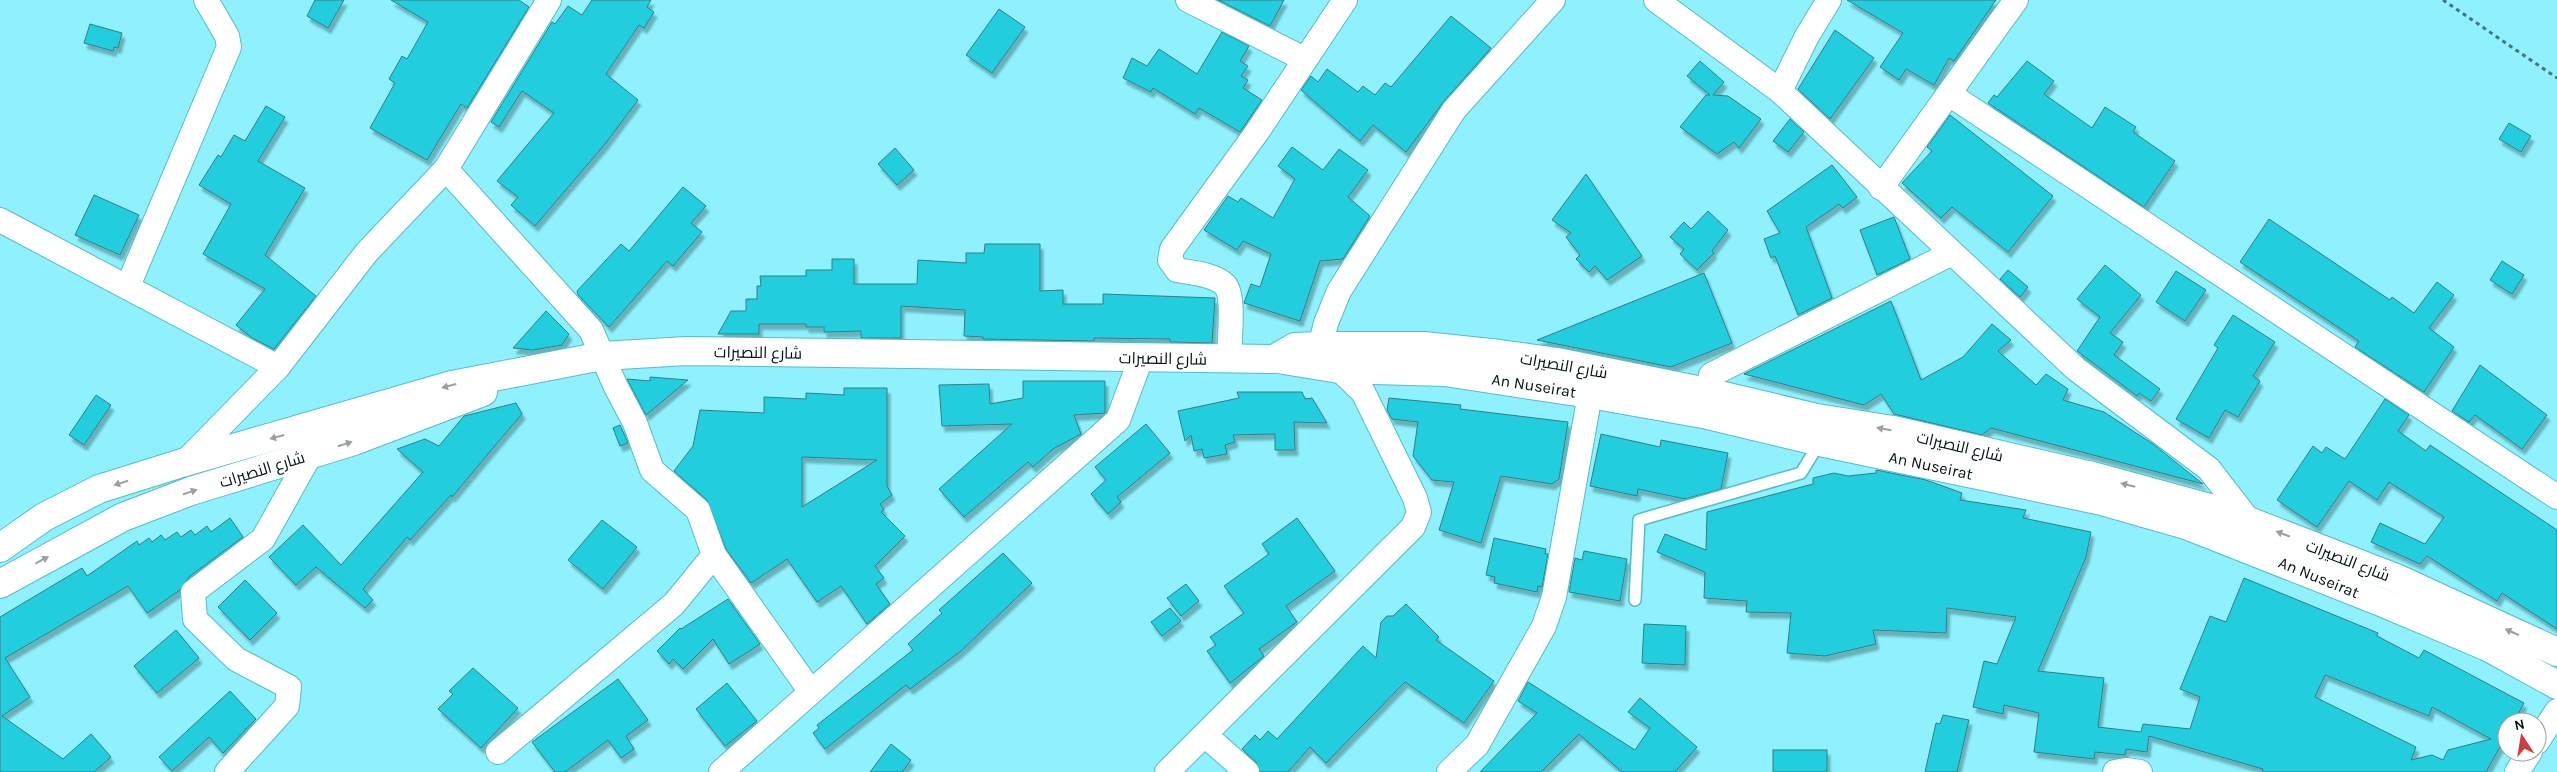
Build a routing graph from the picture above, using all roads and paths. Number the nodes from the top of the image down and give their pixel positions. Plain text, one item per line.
1 (206, 0) edge
2 (549, 0) edge
3 (1188, 0) edge
4 (1345, 0) edge
5 (1553, 0) edge
6 (1656, 0) edge
7 (1829, 0) edge
8 (2016, 0) edge
9 (2443, 0) edge
10 (1304, 60) junction
11 (2557, 78) edge
12 (1780, 91) junction
13 (1949, 94) junction
14 (446, 169) junction
15 (1881, 188) junction
16 (0, 220) edge
17 (1952, 253) junction
18 (128, 286) junction
19 (602, 356) junction
20 (1141, 358) junction
21 (1229, 358) junction
22 (1274, 358) joint
23 (1325, 360) junction
24 (278, 367) junction
25 (531, 369) junction
26 (1590, 394) junction
27 (1705, 403) junction
28 (1820, 442) junction
29 (310, 455) junction
30 (185, 462) junction
31 (2557, 497) edge
32 (2252, 522) junction
33 (0, 548) edge
34 (714, 555) junction
35 (2264, 556) junction
36 (0, 584) edge
37 (1636, 600) dead end
38 (2557, 652) edge
39 (2557, 685) edge
40 (812, 692) junction
41 (2557, 711) edge
42 (2547, 726) edge
43 (1205, 735) junction
44 (498, 752) dead end
45 (227, 772) edge
46 (721, 772) edge
47 (1167, 772) edge
48 (1247, 772) edge
49 (1449, 772) edge
50 (2115, 772) edge
51 (2140, 772) edge

1 - 18 street
2 - 14 street
3 - 10 street
4 - 10 street
5 - 23 street
6 - 12 street
7 - 12 street
8 - 13 street
9 - 11 path
10 - 21 street
12 - 15 street
13 - 15 street
13 - 31 street
14 - 19 street
14 - 24 street
15 - 17 street
16 - 18 street
17 - 27 street
17 - 32 street
18 - 24 street
19 - 20 main road, شارع النصيرات
19 - 25 main road, شارع النصيرات
19 - 34 street
20 - 21 main road, شارع النصيرات
20 - 40 street
21 - 22 main road, شارع النصيرات
22 - 23 main road, An Nuseirat
23 - 26 main road, An Nuseirat
23 - 27 main road, شارع النصيرات
23 - 43 street
24 - 30 street
29 -> 25 main road, شارع النصيرات
25 -> 30 main road, شارع النصيرات
26 - 27 main road, An Nuseirat
26 - 49 street
27 - 28 main road, An Nuseirat
32 -> 27 main road, شارع النصيرات
28 - 35 main road, An Nuseirat
28 - 37 lane
36 -> 29 main road, شارع النصيرات
29 - 45 street
30 -> 33 main road, شارع النصيرات
32 - 35 street
38 -> 32 main road, شارع النصيرات
34 - 40 street
34 - 44 street
35 - 39 main road, An Nuseirat
40 - 46 street
41 - 42 street
43 - 47 street
43 - 48 street
50 - 51 street

